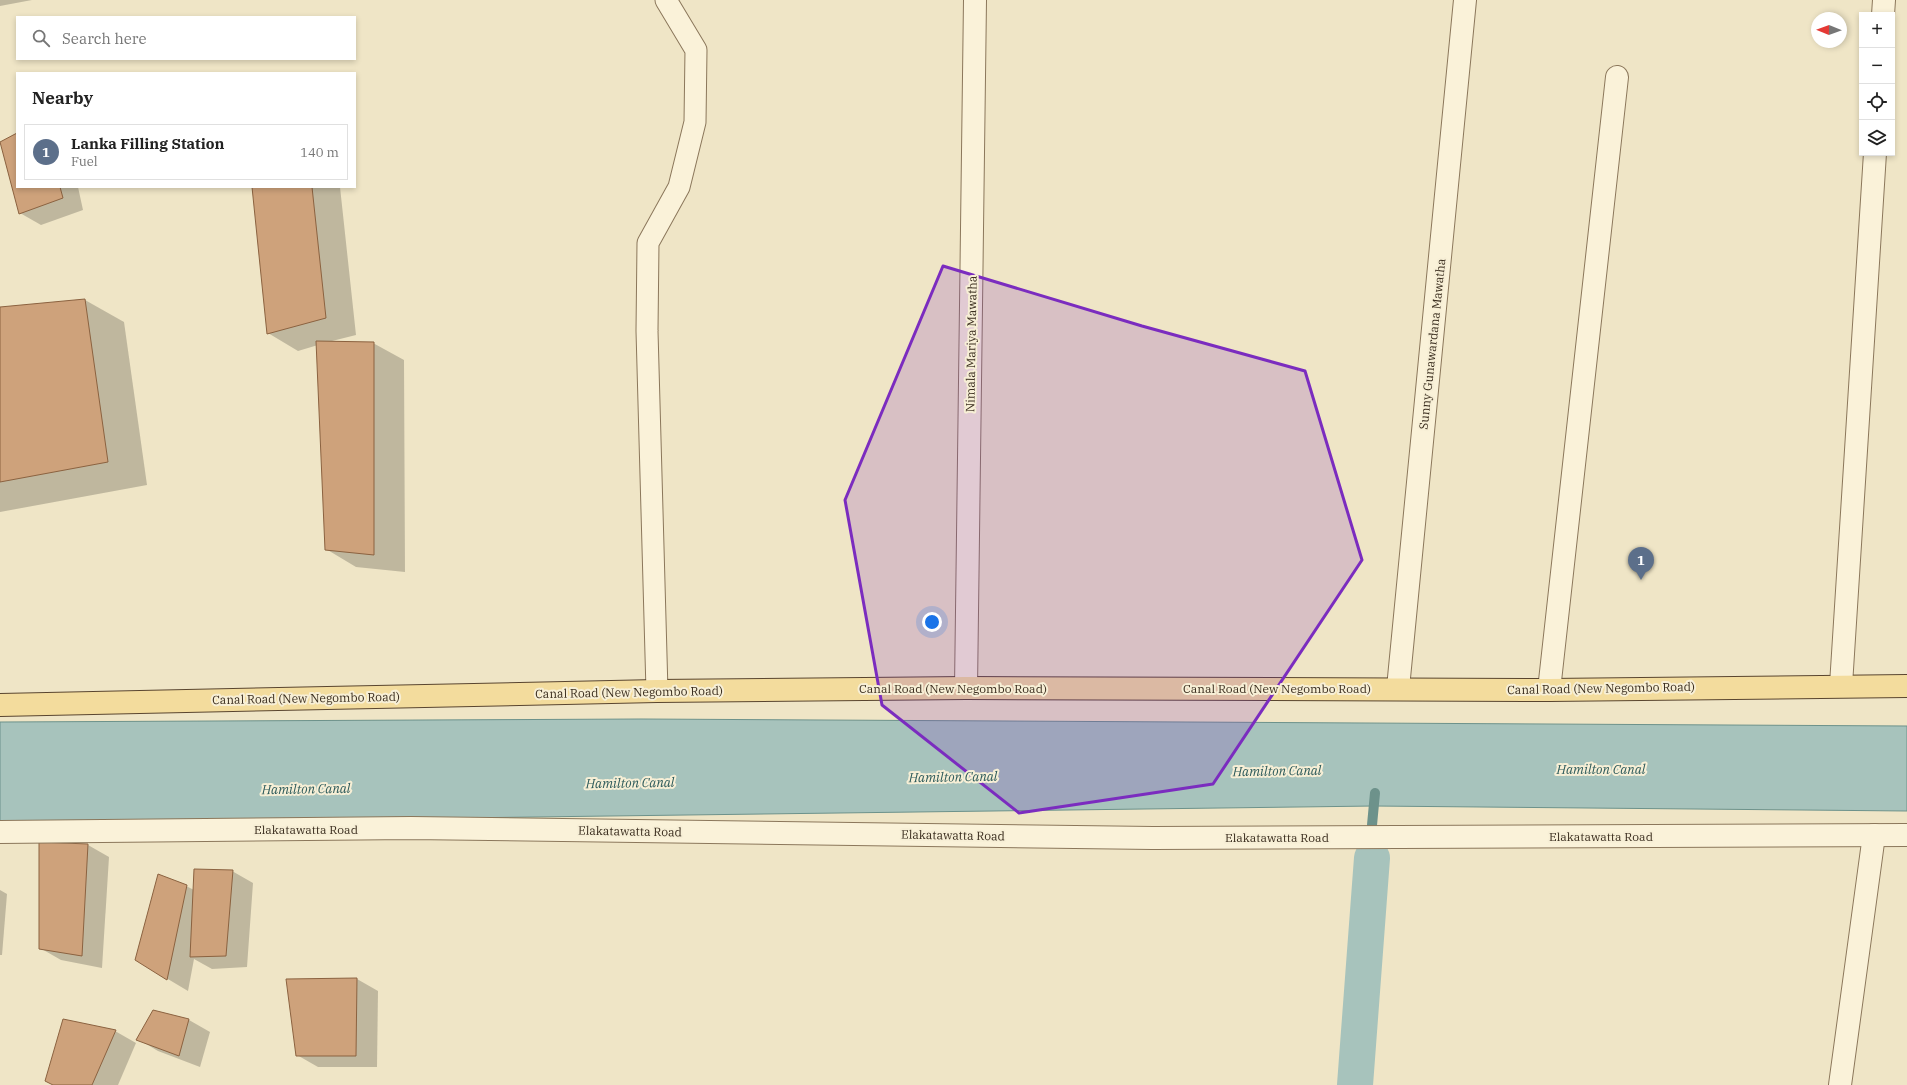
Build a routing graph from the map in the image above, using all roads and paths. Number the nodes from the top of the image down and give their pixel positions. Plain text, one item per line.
1 (666, 0) edge
2 (975, 0) edge
3 (1465, 0) edge
4 (1884, 0) edge
5 (1883, 12) edge
6 (1617, 78) dead end
7 (1875, 156) edge
8 (1841, 685) junction
9 (1907, 686) edge
10 (966, 688) junction
11 (1398, 688) junction
12 (1549, 690) junction
13 (657, 691) junction
14 (0, 705) edge
15 (0, 832) edge
16 (1874, 835) junction
17 (1907, 835) edge
18 (1840, 1085) edge

1 - 13 lane
2 - 10 street, Nimala Mariya Mawatha
3 - 11 street, Sunny Gunawardana Mawatha
4 - 5 street
6 - 12 street
7 - 8 street
8 - 9 main road, Canal Road (New Negombo Road)
8 - 12 main road, Canal Road (New Negombo Road)
10 - 11 main road, Canal Road (New Negombo Road)
10 - 13 main road, Canal Road (New Negombo Road)
11 - 12 main road, Canal Road (New Negombo Road)
13 - 14 main road, Canal Road (New Negombo Road)
15 - 16 street, Elakatawatta Road
16 - 17 street, Elakatawatta Road
16 - 18 street

